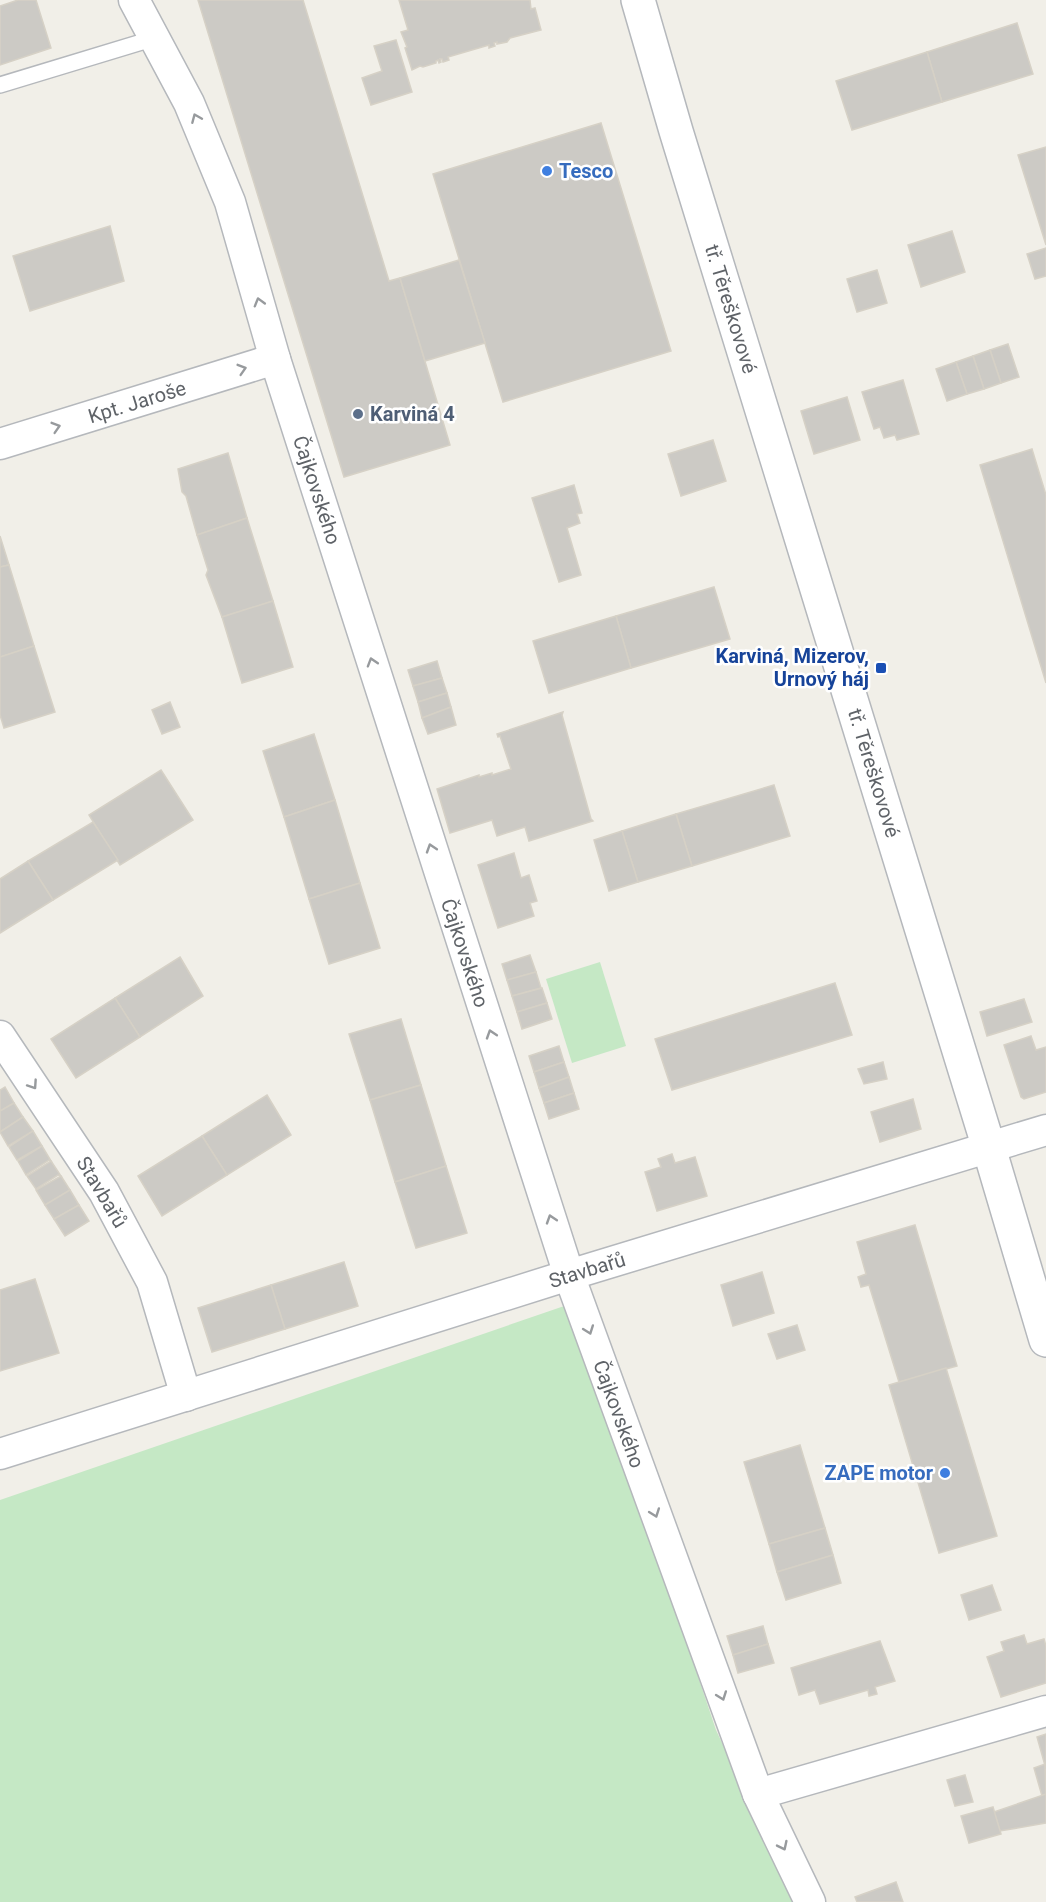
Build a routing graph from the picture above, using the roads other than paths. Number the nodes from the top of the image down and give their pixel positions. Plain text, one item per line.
1 (134, 0) edge
2 (638, 0) edge
3 (155, 39) junction
4 (0, 85) edge
5 (274, 359) junction
6 (0, 444) edge
7 (0, 1036) edge
8 (1046, 1130) edge
9 (989, 1148) junction
10 (569, 1275) junction
11 (1046, 1340) edge
12 (186, 1396) junction
13 (0, 1454) edge
14 (1046, 1711) edge
15 (758, 1794) junction
16 (810, 1902) edge

1 - 3 street, Čajkovského
2 - 9 street, tř. Těreškovové
3 - 4 lane
5 -> 3 street, Čajkovského
6 -> 5 street, Kpt. Jaroše
10 -> 5 street, Čajkovského
7 -> 12 street, Stavbařů
8 - 9 street, Stavbařů
9 - 10 street, Stavbařů
9 - 11 street, tř. Těreškovové
10 - 12 street, Stavbařů
10 -> 15 street, Čajkovského
12 - 13 street, Stavbařů
14 - 15 street
15 -> 16 street, Čajkovského

